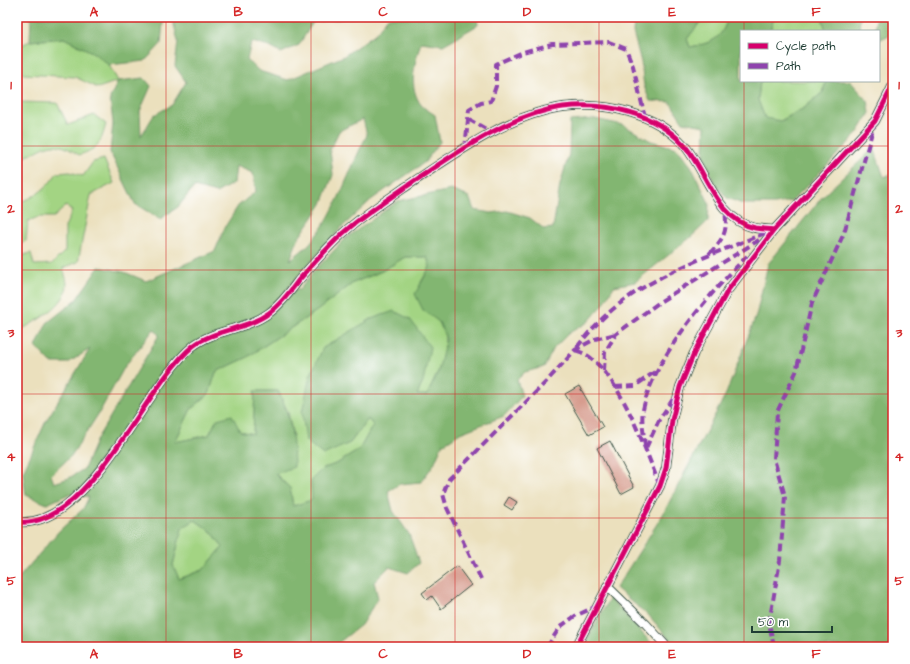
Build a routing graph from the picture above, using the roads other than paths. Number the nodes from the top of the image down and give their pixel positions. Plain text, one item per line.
1 (893, 85) edge
2 (774, 230) junction
3 (17, 522) edge
4 (607, 586) junction
5 (576, 647) edge
6 (667, 647) edge

1 - 2 street
2 - 3 street
2 - 4 street
4 - 5 street
4 - 6 street

